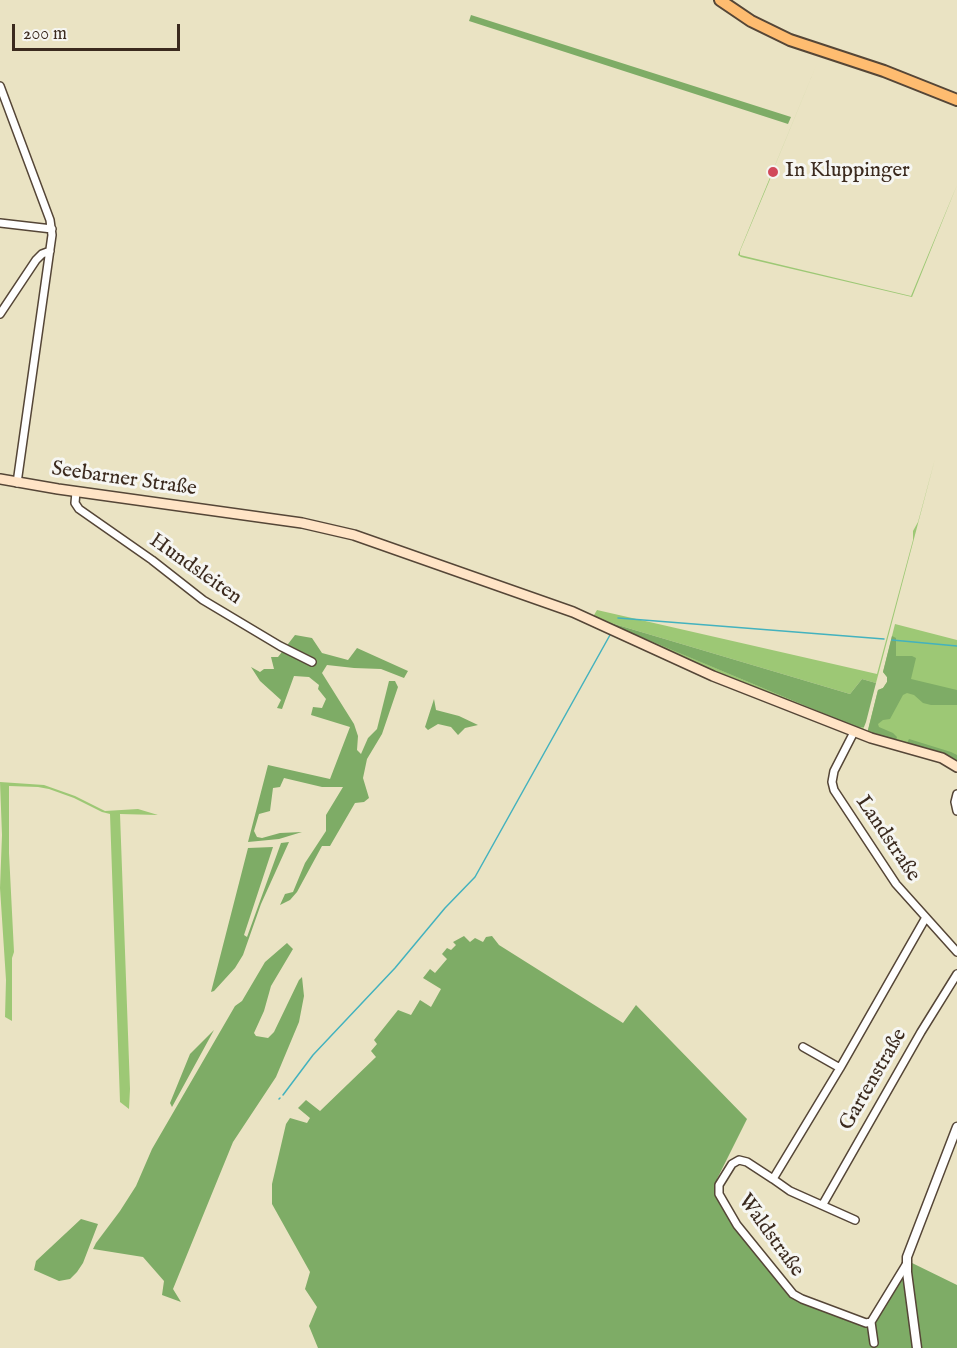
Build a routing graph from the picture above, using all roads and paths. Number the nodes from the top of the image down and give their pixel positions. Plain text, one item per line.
1 (720, 0) edge
2 (0, 86) edge
3 (957, 100) edge
4 (0, 223) edge
5 (52, 229) junction
6 (50, 251) junction
7 (0, 314) edge
8 (0, 479) edge
9 (17, 483) junction
10 (76, 492) junction
11 (312, 662) dead end
12 (854, 732) junction
13 (957, 767) edge
14 (957, 794) edge
15 (957, 812) edge
16 (926, 919) junction
17 (957, 952) edge
18 (957, 974) edge
19 (804, 1047) dead end
20 (840, 1068) junction
21 (957, 1127) edge
22 (773, 1179) junction
23 (823, 1204) junction
24 (855, 1220) dead end
25 (907, 1267) junction
26 (871, 1322) junction
27 (874, 1342) dead end
28 (917, 1348) edge

1 - 3 main road
2 - 5 street
4 - 5 street
5 - 6 street
6 - 7 street
6 - 9 street
8 - 9 main road, Seebarner Straße
9 - 10 main road, Seebarner Straße
10 - 11 street, Hundsleiten
10 - 12 main road, Seebarner Straße
12 - 13 main road, Seebarner Straße
12 - 16 street, Landstraße
14 - 15 street
16 - 17 street, Landstraße
16 - 20 street, Waldstraße
18 - 23 street, Gartenstraße
19 - 20 street
20 - 22 street, Waldstraße
21 - 25 street
22 - 23 street, Waldstraße
22 - 26 street, Waldstraße
23 - 24 street, Waldstraße
25 - 26 street
25 - 28 street
26 - 27 street

